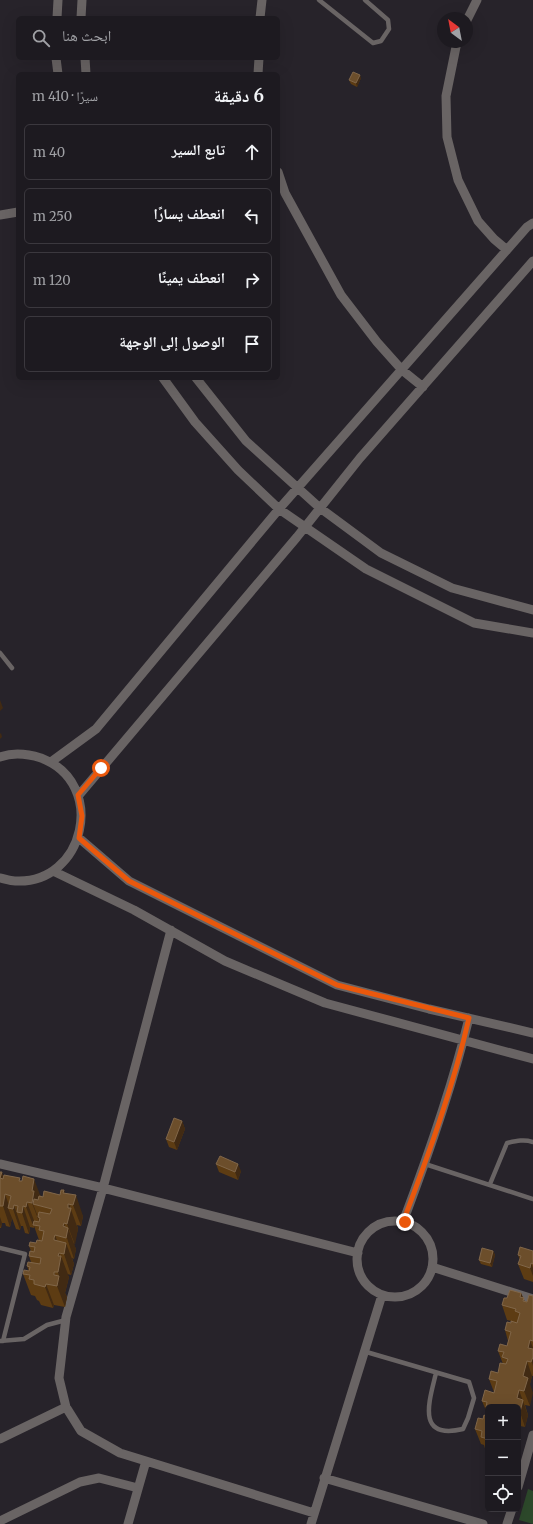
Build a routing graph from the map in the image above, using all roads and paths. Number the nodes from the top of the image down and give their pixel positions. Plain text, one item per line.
1 (58, 0) edge
2 (82, 0) edge
3 (262, 0) edge
4 (319, 0) edge
5 (365, 0) edge
6 (476, 0) edge
7 (471, 12) edge
8 (57, 16) edge
9 (81, 16) edge
10 (260, 16) edge
11 (457, 48) edge
12 (56, 60) edge
13 (84, 60) edge
14 (259, 60) edge
15 (58, 72) edge
16 (86, 72) edge
17 (258, 72) edge
18 (280, 177) edge
19 (16, 212) edge
20 (0, 215) edge
21 (533, 223) edge
22 (507, 250) junction
23 (533, 261) edge
24 (402, 370) junction
25 (164, 380) edge
26 (198, 380) edge
27 (423, 387) junction
28 (298, 488) junction
29 (320, 508) junction
30 (279, 509) junction
31 (305, 527) junction
32 (533, 610) edge
33 (533, 633) edge
34 (0, 653) edge
35 (12, 668) dead end
36 (0, 757) edge
37 (50, 762) junction
38 (78, 795) junction
39 (79, 838) junction
40 (53, 871) junction
41 (0, 878) edge
42 (171, 930) junction
43 (469, 1018) junction
44 (533, 1033) edge
45 (464, 1041) junction
46 (533, 1059) edge
47 (533, 1142) edge
48 (0, 1164) edge
49 (425, 1164) junction
50 (490, 1184) junction
51 (103, 1188) junction
52 (533, 1199) edge
53 (403, 1222) junction
54 (0, 1248) edge
55 (358, 1253) junction
56 (432, 1267) junction
57 (382, 1295) junction
58 (533, 1299) edge
59 (66, 1320) junction
60 (1, 1341) edge
61 (363, 1351) junction
62 (436, 1373) junction
63 (66, 1407) junction
64 (533, 1435) edge
65 (0, 1439) edge
66 (146, 1461) junction
67 (521, 1477) edge
68 (324, 1478) junction
69 (138, 1488) junction
70 (511, 1512) edge
71 (314, 1513) junction
72 (0, 1521) edge
73 (128, 1524) edge
74 (311, 1524) edge
75 (483, 1524) edge
76 (507, 1524) edge

1 - 8 street
2 - 9 street
3 - 10 street
4 - 5 lane
6 - 7 street
11 - 22 street
12 - 15 street
13 - 16 street
14 - 17 street
18 - 24 street
19 - 20 street
21 - 22 street
22 - 24 street
23 - 27 street
24 - 27 street
24 - 28 street
25 - 30 street
26 - 28 street
27 - 29 street
28 - 29 street
28 - 30 street
29 - 31 street
29 - 32 street
30 - 31 street
30 - 37 street
31 - 33 street
31 - 38 street
34 - 35 lane
36 - 37 street
37 - 38 street
38 - 39 street
39 - 40 street
39 - 43 street
40 - 41 street
40 - 42 street
42 - 45 street
42 - 51 street
43 - 44 street
43 - 45 street
45 - 46 street
45 - 49 street
47 - 50 lane
48 - 51 street
49 - 50 lane
49 - 53 street
50 - 52 lane
51 - 55 street
51 - 59 street
53 - 55 street
53 - 56 street
54 - 60 lane
55 - 57 street
56 - 57 street
56 - 58 street
57 - 61 street
59 - 60 lane
59 - 63 street
61 - 62 lane
61 - 68 street
62 - 62 lane
63 - 65 street
63 - 66 street
64 - 67 street
66 - 69 street
66 - 71 street
68 - 71 street
68 - 75 street
69 - 72 street
69 - 73 street
70 - 76 street
71 - 74 street

